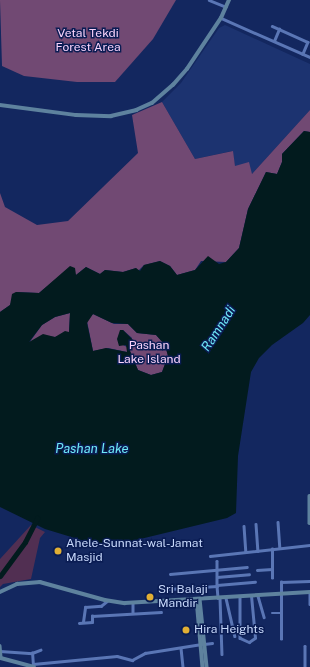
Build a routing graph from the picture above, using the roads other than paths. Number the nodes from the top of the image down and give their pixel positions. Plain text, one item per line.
1 (209, 0) edge
2 (228, 0) edge
3 (226, 7) junction
4 (221, 18) junction
5 (272, 26) dead end
6 (279, 29) junction
7 (274, 41) junction
8 (303, 54) junction
9 (310, 57) edge
10 (0, 105) edge
11 (310, 496) edge
12 (278, 522) dead end
13 (310, 523) edge
14 (256, 524) dead end
15 (244, 526) dead end
16 (310, 545) edge
17 (280, 548) junction
18 (272, 549) junction
19 (258, 551) junction
20 (246, 552) junction
21 (210, 556) dead end
22 (216, 561) dead end
23 (247, 567) dead end
24 (217, 569) junction
25 (272, 569) junction
26 (257, 570) dead end
27 (170, 574) dead end
28 (249, 574) dead end
29 (217, 577) junction
30 (272, 578) dead end
31 (310, 581) edge
32 (255, 582) dead end
33 (217, 586) junction
34 (168, 589) dead end
35 (0, 592) edge
36 (310, 592) edge
37 (280, 593) junction
38 (251, 596) junction
39 (258, 596) junction
40 (240, 597) junction
41 (219, 598) junction
42 (226, 598) junction
43 (198, 599) junction
44 (107, 601) junction
45 (133, 602) junction
46 (310, 604) edge
47 (161, 612) dead end
48 (133, 613) junction
49 (272, 613) dead end
50 (281, 613) junction
51 (264, 617) dead end
52 (235, 636) dead end
53 (281, 639) dead end
54 (212, 643) dead end
55 (203, 645) junction
56 (0, 646) edge
57 (304, 646) dead end
58 (181, 648) junction
59 (40, 650) dead end
60 (0, 651) edge
61 (32, 653) junction
62 (222, 654) dead end
63 (0, 658) edge
64 (34, 666) edge
65 (183, 667) edge
66 (203, 667) edge
67 (207, 667) edge
68 (305, 667) edge

1 - 3 street
2 - 3 street
3 - 4 street
4 - 7 street
4 - 10 street
5 - 6 street
6 - 7 street
6 - 8 street
7 - 8 street
8 - 9 street
11 - 13 street
12 - 17 street
14 - 19 street
15 - 20 street
16 - 17 street
17 - 18 street
18 - 19 street
18 - 25 street
19 - 20 street
20 - 21 street
22 - 24 street
23 - 24 street
24 - 27 street
24 - 29 street
25 - 26 street
25 - 30 street
28 - 29 street
29 - 33 street
31 - 37 street
32 - 33 street
33 - 34 street
33 - 41 street
35 - 44 street
36 - 37 street
36 - 46 street
37 - 39 street
37 - 50 street
38 - 39 street
38 - 40 street
38 - 40 street
39 - 51 street
40 - 42 street
41 - 42 street
41 - 43 street
41 - 62 street
42 - 52 street
43 - 45 street
43 - 55 street
44 - 45 street
44 - 48 street
45 - 48 street
47 - 48 street
49 - 50 street
50 - 53 street
54 - 55 street
55 - 58 street
55 - 66 street
55 - 67 street
56 - 60 street
57 - 68 street
58 - 64 street
58 - 65 street
59 - 61 street
60 - 61 street
60 - 63 street
61 - 64 street
63 - 64 street

